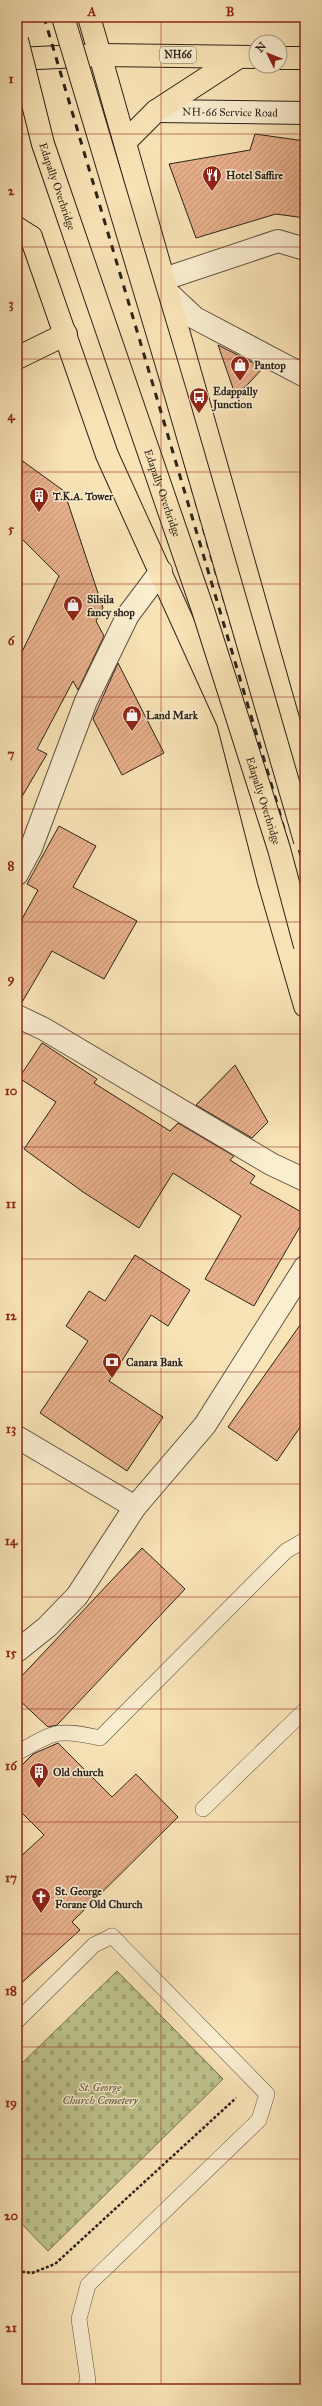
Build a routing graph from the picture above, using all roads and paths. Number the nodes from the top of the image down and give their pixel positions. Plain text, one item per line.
1 (62, 17) edge
2 (89, 17) edge
3 (17, 40) edge
4 (100, 55) junction
5 (248, 57) edge
6 (288, 58) edge
7 (305, 58) edge
8 (17, 59) edge
9 (156, 111) junction
10 (305, 113) edge
11 (125, 142) junction
12 (24, 233) edge
13 (305, 249) edge
14 (165, 290) junction
15 (66, 334) junction
16 (17, 358) edge
17 (305, 376) edge
18 (161, 571) junction
19 (305, 779) edge
20 (305, 842) edge
21 (17, 874) edge
22 (305, 946) edge
23 (305, 1006) edge
24 (17, 1016) edge
25 (305, 1180) edge
26 (305, 1267) edge
27 (17, 1437) edge
28 (135, 1507) junction
29 (305, 1540) edge
30 (17, 1651) edge
31 (305, 1710) edge
32 (17, 1753) edge
33 (203, 1809) dead end
34 (17, 2021) edge
35 (254, 2081) junction
36 (17, 2272) edge
37 (84, 2389) edge

1 - 20 main road, bridge
2 - 4 main road
3 - 22 main road, Edapally Overbridge, bridge
4 - 5 main road, NH66
4 - 8 main road, NH66
4 - 11 main road
5 - 9 main road
6 - 7 main road
9 - 10 street, NH-66 Service Road
9 - 11 main road
11 - 14 main road
12 - 15 main road
13 - 14 street
14 - 17 street
14 - 19 main road
15 - 16 main road
15 - 18 main road
18 - 21 street
18 - 23 main road
24 - 25 street
26 - 28 street
27 - 28 street
28 - 30 street
29 - 32 lane
31 - 33 lane
34 - 35 lane
35 - 36 path
35 - 37 lane

